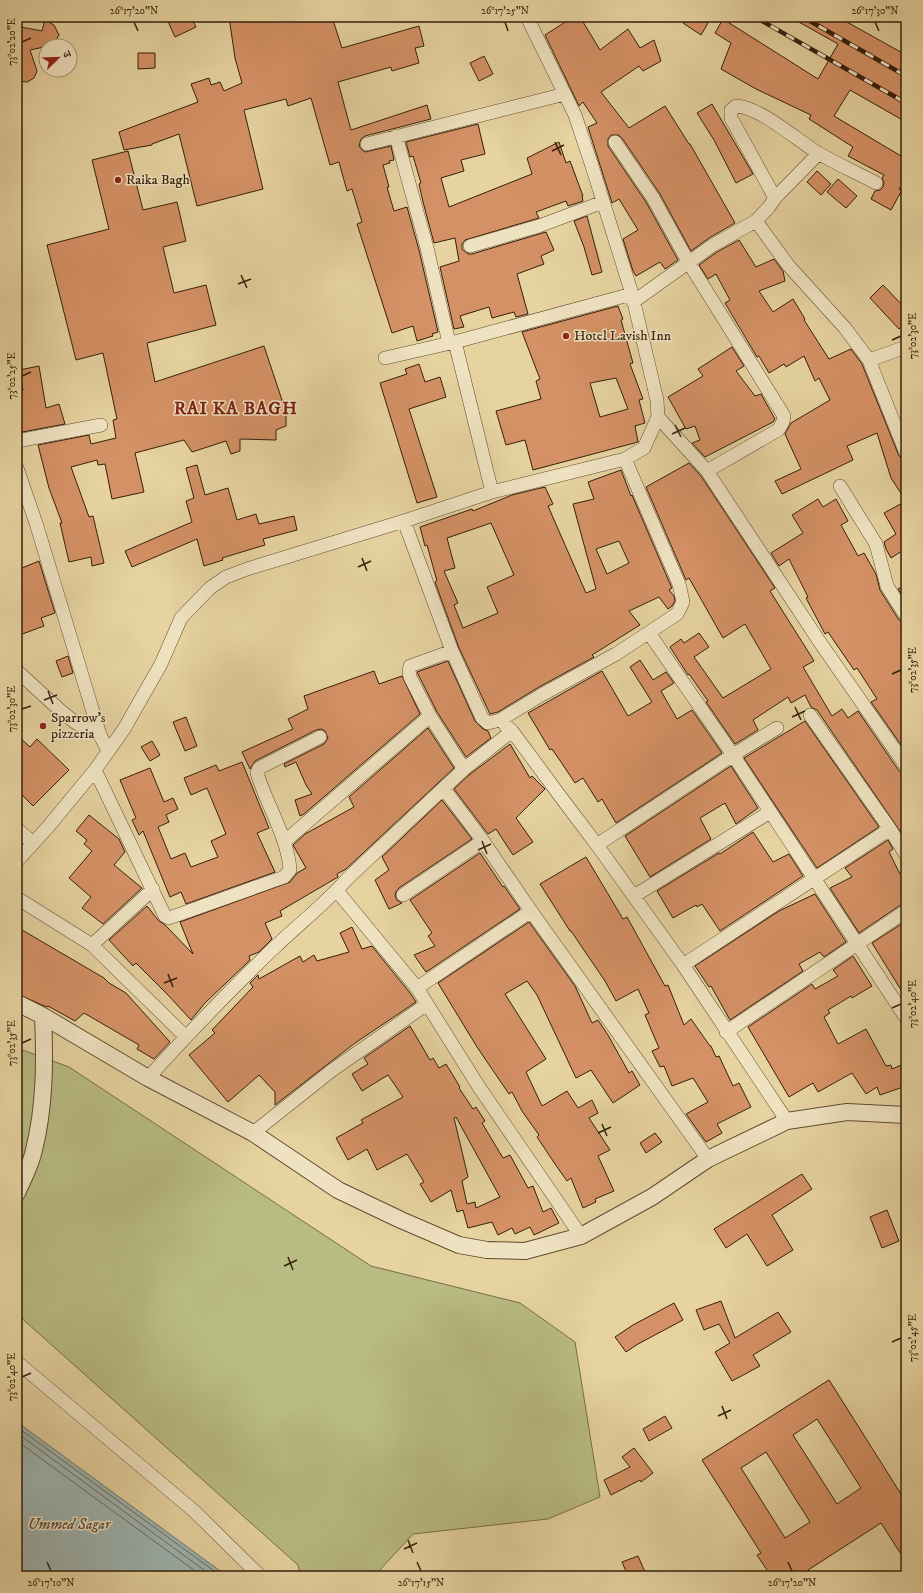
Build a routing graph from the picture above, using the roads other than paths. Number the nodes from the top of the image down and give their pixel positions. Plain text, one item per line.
1 (527, 17) edge
2 (565, 94) junction
3 (396, 136) junction
4 (615, 142) dead end
5 (367, 144) dead end
6 (818, 154) junction
7 (876, 183) dead end
8 (775, 198) junction
9 (603, 202) junction
10 (756, 221) junction
11 (470, 246) dead end
12 (689, 263) junction
13 (632, 298) junction
14 (452, 342) junction
15 (906, 347) edge
16 (386, 358) dead end
17 (869, 360) junction
18 (658, 417) junction
19 (101, 425) dead end
20 (17, 441) edge
21 (906, 453) edge
22 (625, 459) junction
23 (17, 468) edge
24 (707, 471) junction
25 (840, 486) dead end
26 (492, 492) junction
27 (404, 521) junction
28 (906, 616) edge
29 (649, 633) junction
30 (452, 651) junction
31 (17, 671) edge
32 (810, 715) dead end
33 (430, 716) junction
34 (500, 720) junction
35 (777, 728) dead end
36 (512, 731) junction
37 (100, 735) junction
38 (320, 737) dead end
39 (108, 751) junction
40 (733, 755) junction
41 (906, 766) edge
42 (464, 769) junction
43 (95, 770) junction
44 (444, 789) junction
45 (770, 812) junction
46 (17, 829) edge
47 (890, 829) junction
48 (483, 841) junction
49 (284, 842) junction
50 (33, 843) junction
51 (597, 845) junction
52 (906, 855) edge
53 (17, 861) edge
54 (814, 878) junction
55 (152, 890) junction
56 (337, 891) junction
57 (403, 895) dead end
58 (634, 896) junction
59 (17, 898) edge
60 (530, 911) junction
61 (906, 911) edge
62 (857, 944) junction
63 (92, 946) junction
64 (683, 965) junction
65 (417, 988) junction
66 (17, 1003) edge
67 (427, 1004) junction
68 (43, 1016) junction
69 (906, 1018) edge
70 (726, 1032) junction
71 (186, 1037) junction
72 (148, 1078) junction
73 (906, 1115) edge
74 (787, 1121) junction
75 (253, 1133) junction
76 (708, 1159) junction
77 (17, 1193) edge
78 (581, 1236) junction
79 (17, 1362) edge
80 (260, 1576) edge

1 - 2 street
2 - 3 street
2 - 9 street
3 - 5 street
3 - 14 street
4 - 12 street
6 - 7 street
6 - 8 street
6 - 8 street
8 - 10 street
9 - 11 street
9 - 13 street
10 - 12 street
10 - 17 street
12 - 13 street
12 - 24 street
13 - 14 street
13 - 18 street
14 - 16 street
14 - 26 street
15 - 17 street
17 - 21 street
18 - 22 street
18 - 24 street
19 - 20 street
22 - 26 street
22 - 29 street
23 - 37 street
24 - 41 street
25 - 28 street
26 - 27 street
27 - 30 street
27 - 39 street
29 - 34 street
29 - 40 street
30 - 33 street
30 - 34 street
31 - 37 street
32 - 47 street
33 - 42 street
33 - 49 street
34 - 36 street
35 - 40 street
36 - 42 street
36 - 51 street
37 - 39 street
38 - 49 street
39 - 43 street
40 - 45 street
40 - 51 street
42 - 44 street
43 - 50 street
43 - 55 street
44 - 48 street
44 - 56 street
45 - 54 street
45 - 58 street
46 - 50 street
47 - 52 street
47 - 54 street
48 - 57 street
48 - 60 street
49 - 55 street
50 - 53 street
51 - 58 street
54 - 62 street
54 - 64 street
55 - 63 street
56 - 65 street
56 - 71 street
58 - 64 street
59 - 63 street
60 - 65 street
60 - 76 street
61 - 62 street
62 - 69 street
62 - 70 street
63 - 71 street
64 - 70 street
65 - 67 street
66 - 68 street
67 - 75 street
67 - 78 street
68 - 72 street
68 - 77 street
70 - 74 street
71 - 72 street
72 - 75 street
73 - 74 street
74 - 76 street
75 - 78 street
76 - 78 street
79 - 80 street

